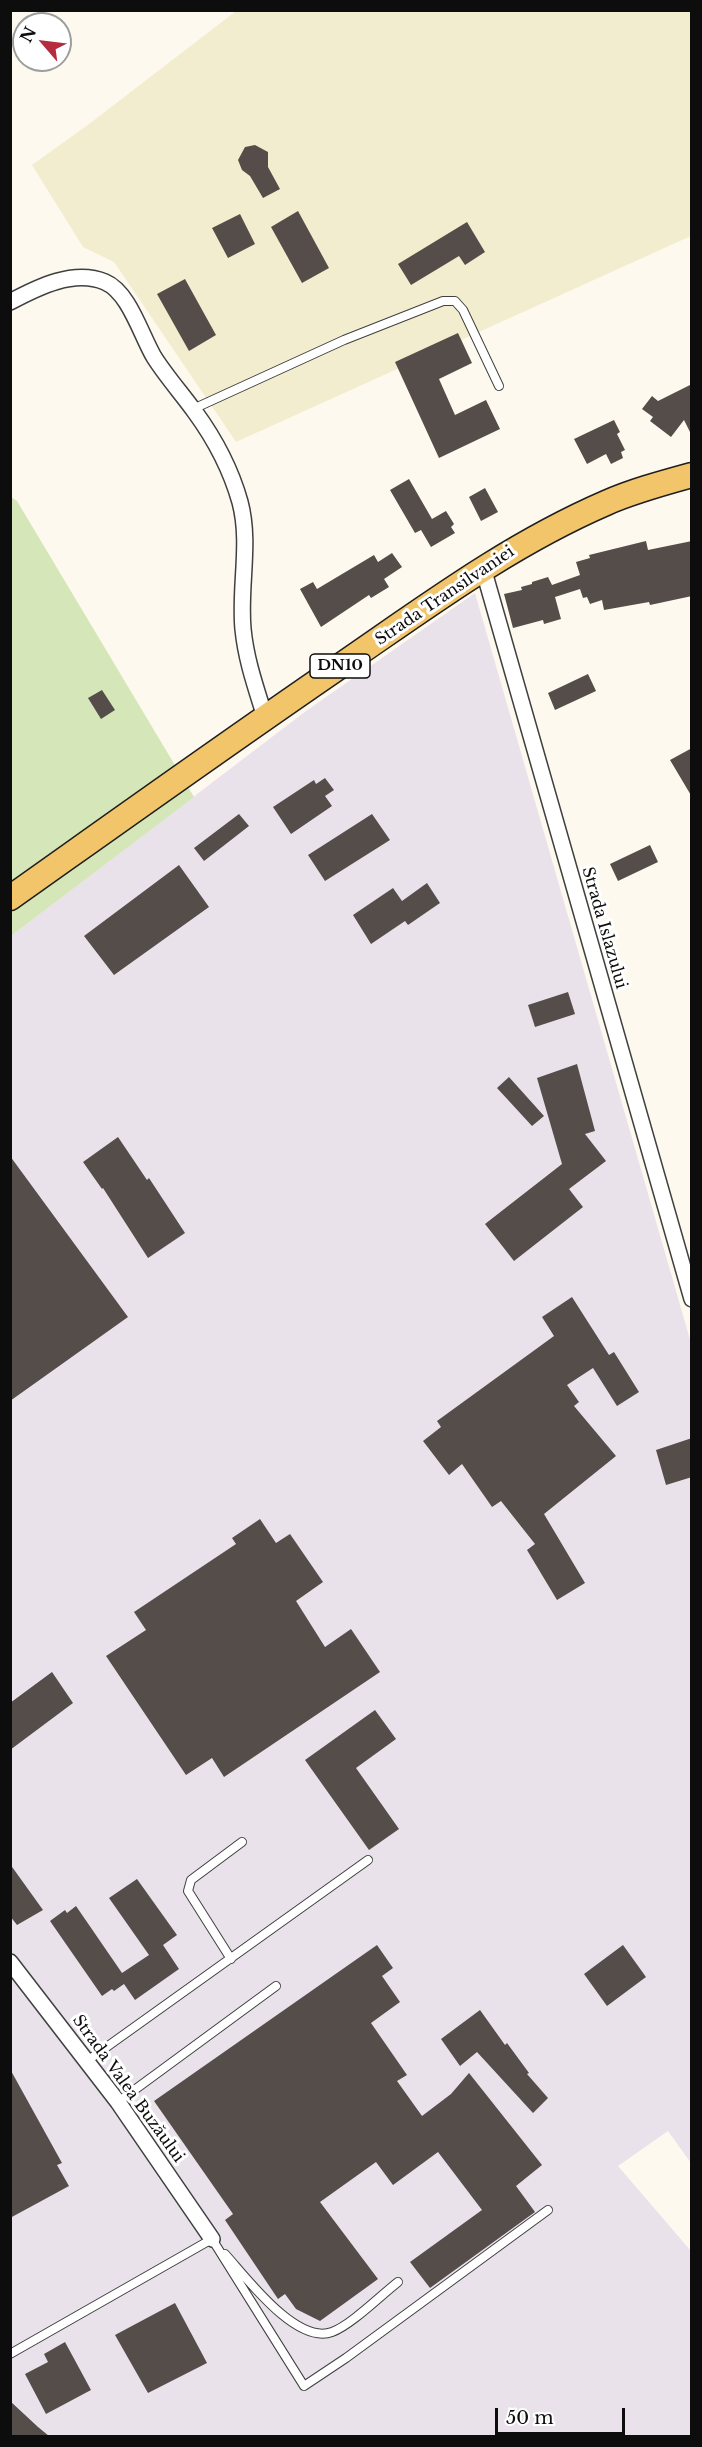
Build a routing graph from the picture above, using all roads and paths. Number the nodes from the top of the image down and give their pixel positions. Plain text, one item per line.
1 (10, 302) edge
2 (500, 386) dead end
3 (193, 409) junction
4 (692, 475) edge
5 (483, 568) junction
6 (265, 717) junction
7 (10, 898) edge
8 (692, 1299) edge
9 (242, 1842) dead end
10 (368, 1860) dead end
11 (231, 1959) junction
12 (10, 1962) edge
13 (276, 1986) dead end
14 (87, 2061) junction
15 (118, 2102) junction
16 (548, 2210) dead end
17 (212, 2240) junction
18 (398, 2282) dead end
19 (10, 2354) edge

1 - 3 street
2 - 3 lane
3 - 6 street
4 - 5 main road, Strada Transilvaniei / DN10
5 - 6 main road, Strada Transilvaniei / DN10
5 - 8 street, Strada Islazului
6 - 7 main road, Strada Transilvaniei / DN10
9 - 11 lane
10 - 11 lane
11 - 14 lane
12 - 14 street, Strada Valea Buzăului
13 - 15 lane
14 - 15 street, Strada Valea Buzăului
15 - 17 street, Strada Valea Buzăului
16 - 17 lane
17 - 18 lane
17 - 19 lane

